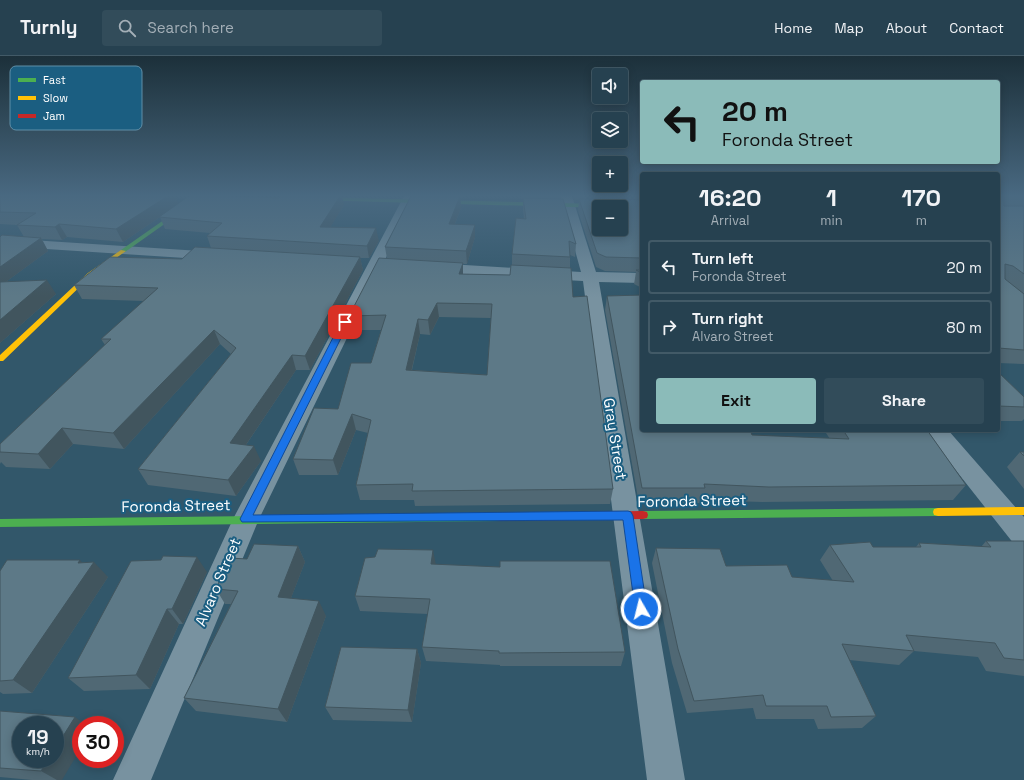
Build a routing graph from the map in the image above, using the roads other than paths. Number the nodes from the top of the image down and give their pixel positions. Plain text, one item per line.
1 (151, 230) edge
2 (392, 230) edge
3 (577, 230) edge
4 (0, 242) edge
5 (121, 251) junction
6 (231, 257) edge
7 (420, 268) edge
8 (590, 277) junction
9 (640, 278) edge
10 (0, 359) edge
11 (937, 432) edge
12 (1013, 512) edge
13 (628, 516) junction
14 (246, 519) junction
15 (0, 523) edge
16 (1024, 536) edge
17 (132, 780) edge
18 (666, 780) edge

1 - 5 main road
2 - 14 street, Alvaro Street
3 - 8 street, Gray Street
4 - 5 street
5 - 6 street
5 - 10 main road
7 - 8 street
8 - 9 street
8 - 13 street, Gray Street
11 - 12 street
12 - 13 main road, Foronda Street
12 - 16 street
13 - 14 main road, Foronda Street
13 - 18 street, Gray Street
14 - 15 main road, Foronda Street
14 - 17 street, Alvaro Street

